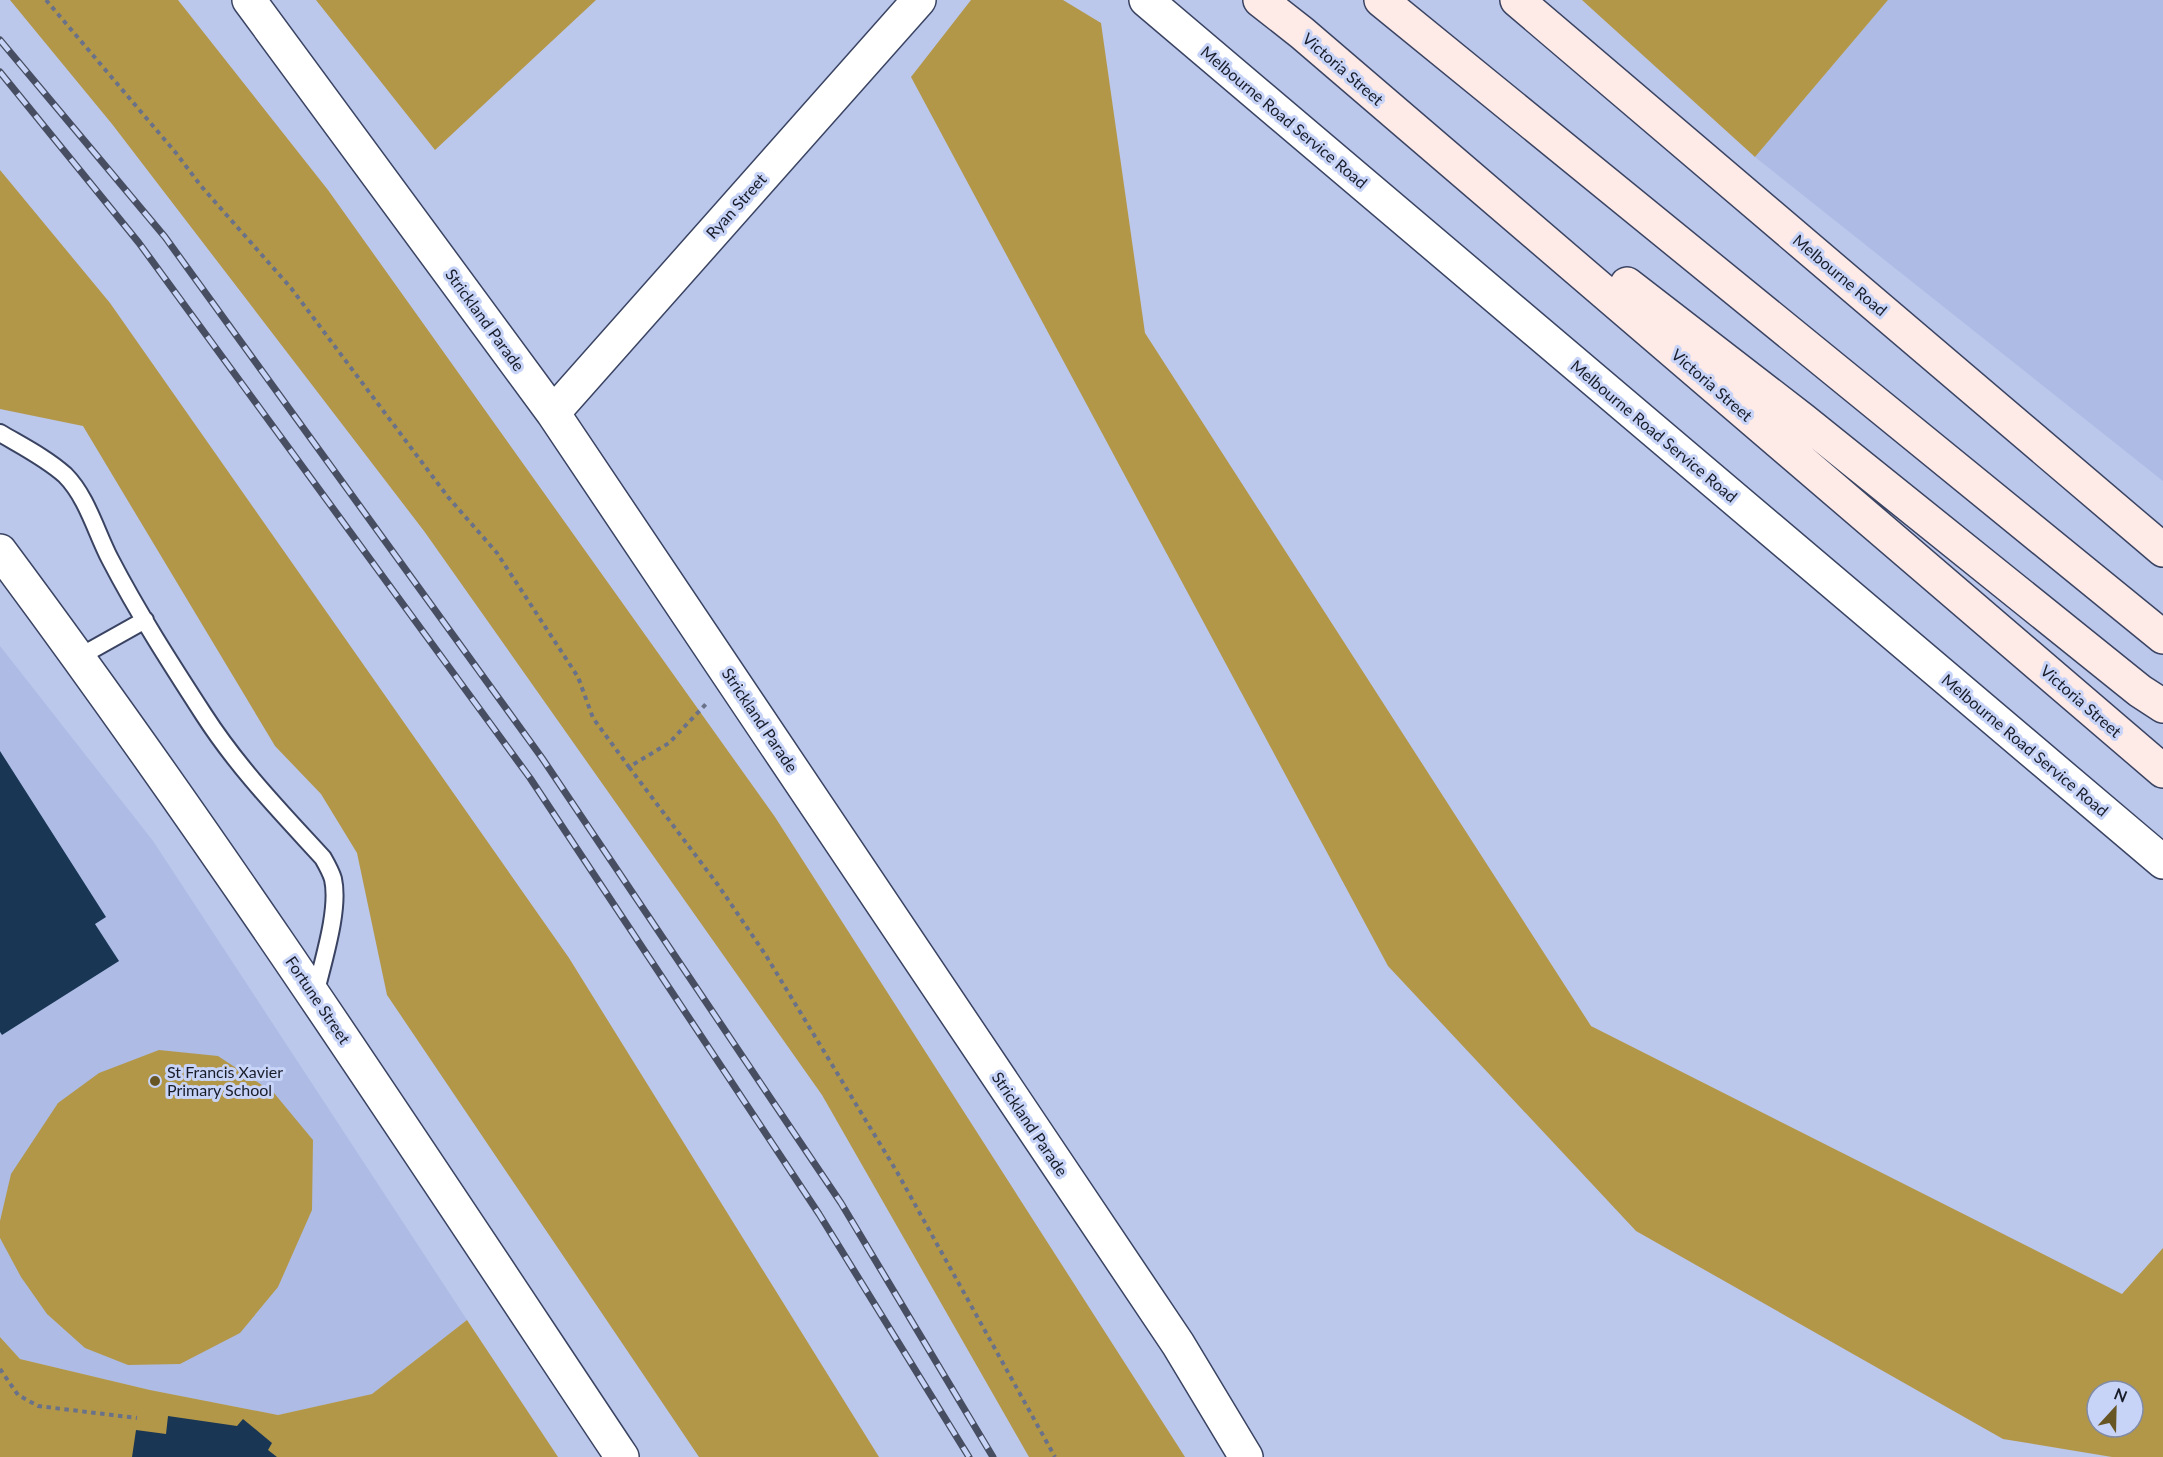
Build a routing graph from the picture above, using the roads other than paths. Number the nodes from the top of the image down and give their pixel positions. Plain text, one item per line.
1 (249, 0) edge
2 (919, 0) edge
3 (1146, 0) edge
4 (1260, 0) edge
5 (1381, 0) edge
6 (1517, 0) edge
7 (1302, 33) junction
8 (554, 413) junction
9 (0, 433) edge
10 (2163, 550) edge
11 (0, 551) edge
12 (145, 620) junction
13 (2163, 637) edge
14 (79, 657) junction
15 (2163, 706) edge
16 (2163, 771) edge
17 (2163, 862) edge
18 (315, 995) junction
19 (622, 1457) edge
20 (1246, 1457) edge

1 - 8 street, Strickland Parade
2 - 8 street, Ryan Street
3 - 17 street, Melbourne Road Service Road
4 - 7 main road, Victoria Street
5 - 13 main road
6 - 10 main road, Melbourne Road
7 - 15 main road
7 - 16 main road, Victoria Street
8 - 20 street, Strickland Parade
9 - 12 lane
11 - 14 street, Fortune Street
12 - 14 lane
12 - 18 lane
14 - 18 street, Fortune Street
18 - 19 street, Fortune Street

